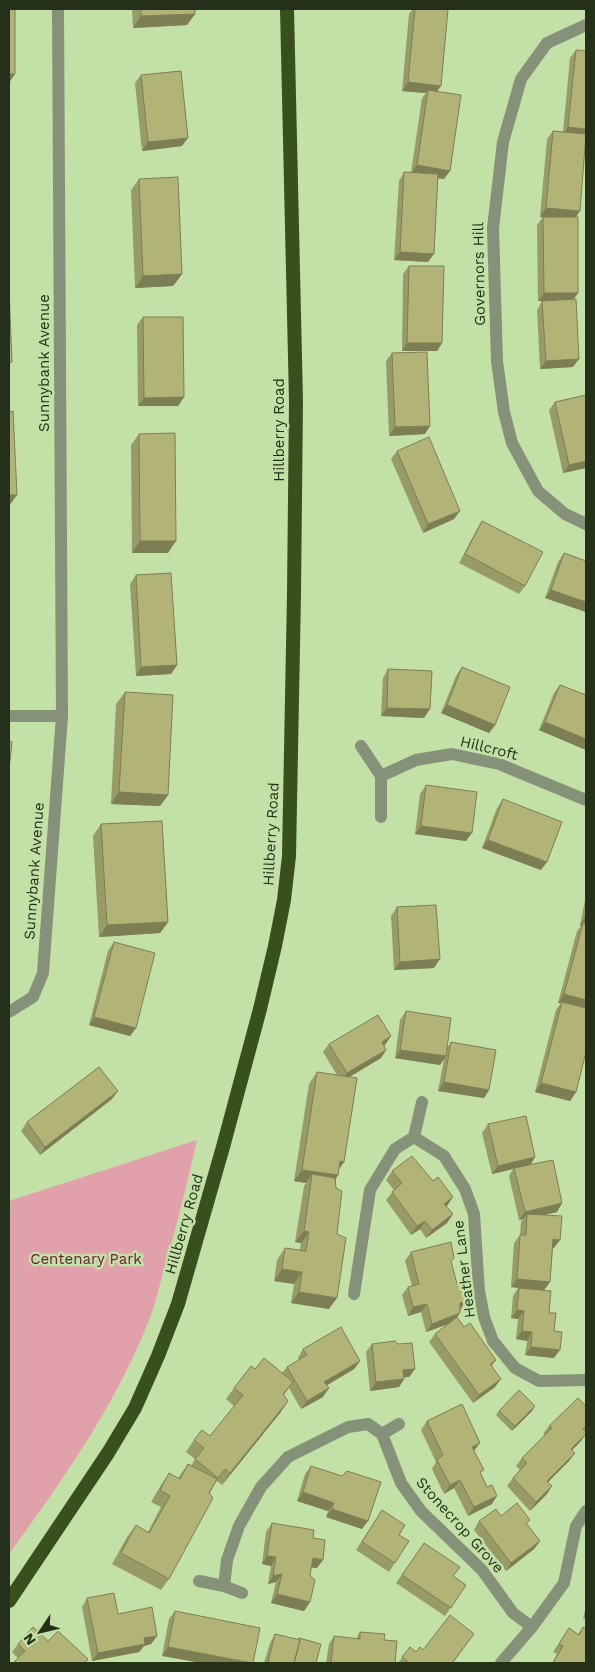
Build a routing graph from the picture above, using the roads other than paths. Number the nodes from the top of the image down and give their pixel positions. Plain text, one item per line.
1 (58, 9) edge
2 (287, 9) edge
3 (586, 26) edge
4 (586, 524) edge
5 (9, 716) edge
6 (62, 716) junction
7 (361, 746) dead end
8 (382, 776) junction
9 (586, 800) edge
10 (381, 817) dead end
11 (9, 1012) edge
12 (422, 1102) dead end
13 (414, 1137) junction
14 (354, 1294) dead end
15 (586, 1380) edge
16 (399, 1424) dead end
17 (382, 1434) junction
18 (586, 1511) edge
19 (199, 1581) dead end
20 (224, 1586) junction
21 (242, 1594) dead end
22 (9, 1601) edge
23 (532, 1627) junction
24 (501, 1663) edge

1 - 6 street, Sunnybank Avenue
2 - 22 highway, Hillberry Road
3 - 4 street, Governors Hill
5 - 6 street
6 - 11 street, Sunnybank Avenue
7 - 8 street
8 - 9 street, Hillcroft
8 - 10 street
12 - 13 street
13 - 14 street
13 - 15 street, Heather Lane
16 - 17 street
17 - 20 street
17 - 23 street, Stonecrop Grove
18 - 23 street
19 - 20 street
20 - 21 street
23 - 24 street

